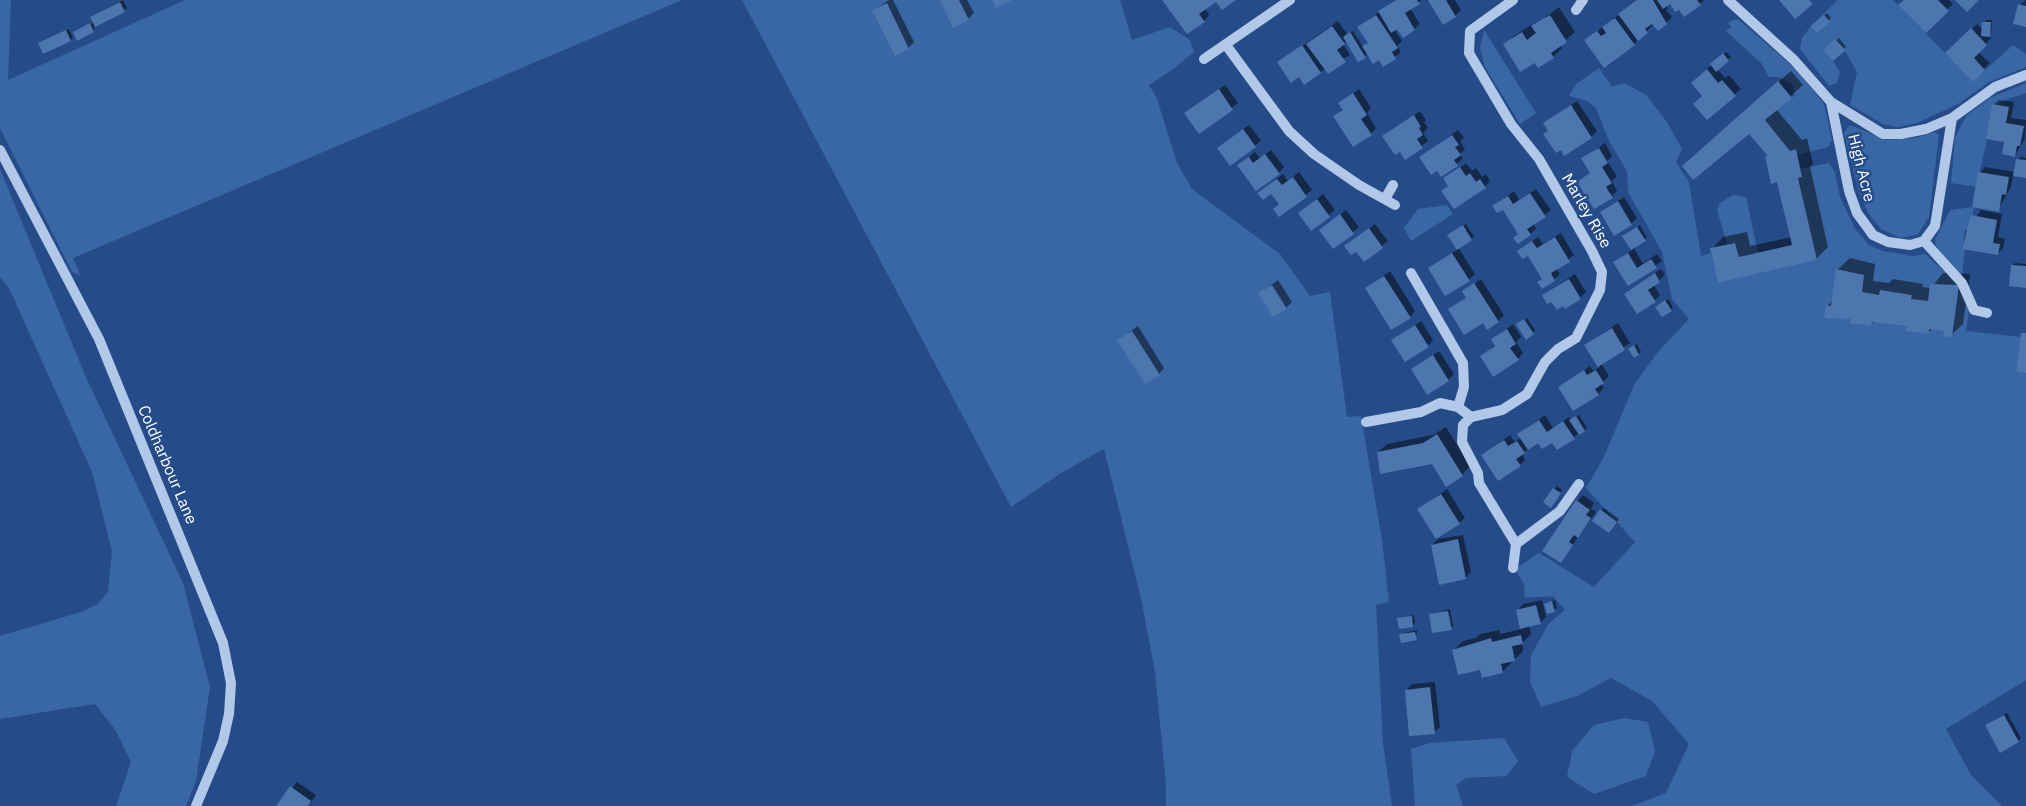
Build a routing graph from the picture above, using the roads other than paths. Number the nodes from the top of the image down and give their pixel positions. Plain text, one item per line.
1 (1290, 0) edge
2 (1514, 0) edge
3 (1583, 0) edge
4 (1728, 0) edge
5 (1576, 10) dead end
6 (1226, 45) junction
7 (1204, 59) dead end
8 (2026, 75) edge
9 (1831, 102) junction
10 (1952, 118) junction
11 (0, 150) edge
12 (1393, 184) dead end
13 (1385, 199) junction
14 (1395, 205) dead end
15 (1924, 241) junction
16 (1411, 273) dead end
17 (1987, 313) dead end
18 (1458, 407) junction
19 (1471, 417) junction
20 (1366, 422) dead end
21 (1579, 484) dead end
22 (1516, 544) junction
23 (1513, 568) dead end
24 (196, 806) edge

1 - 6 street
2 - 19 street, Marley Rise
3 - 5 street
4 - 9 street, High Acre
6 - 7 street
6 - 13 street
8 - 10 street, High Acre
9 - 10 street, High Acre
9 - 15 street, High Acre
10 - 15 street
11 - 24 street, Coldharbour Lane
12 - 13 street
13 - 14 street
15 - 17 street
16 - 18 street
18 - 19 street
18 - 20 street
19 - 22 street
21 - 22 street
22 - 23 street

